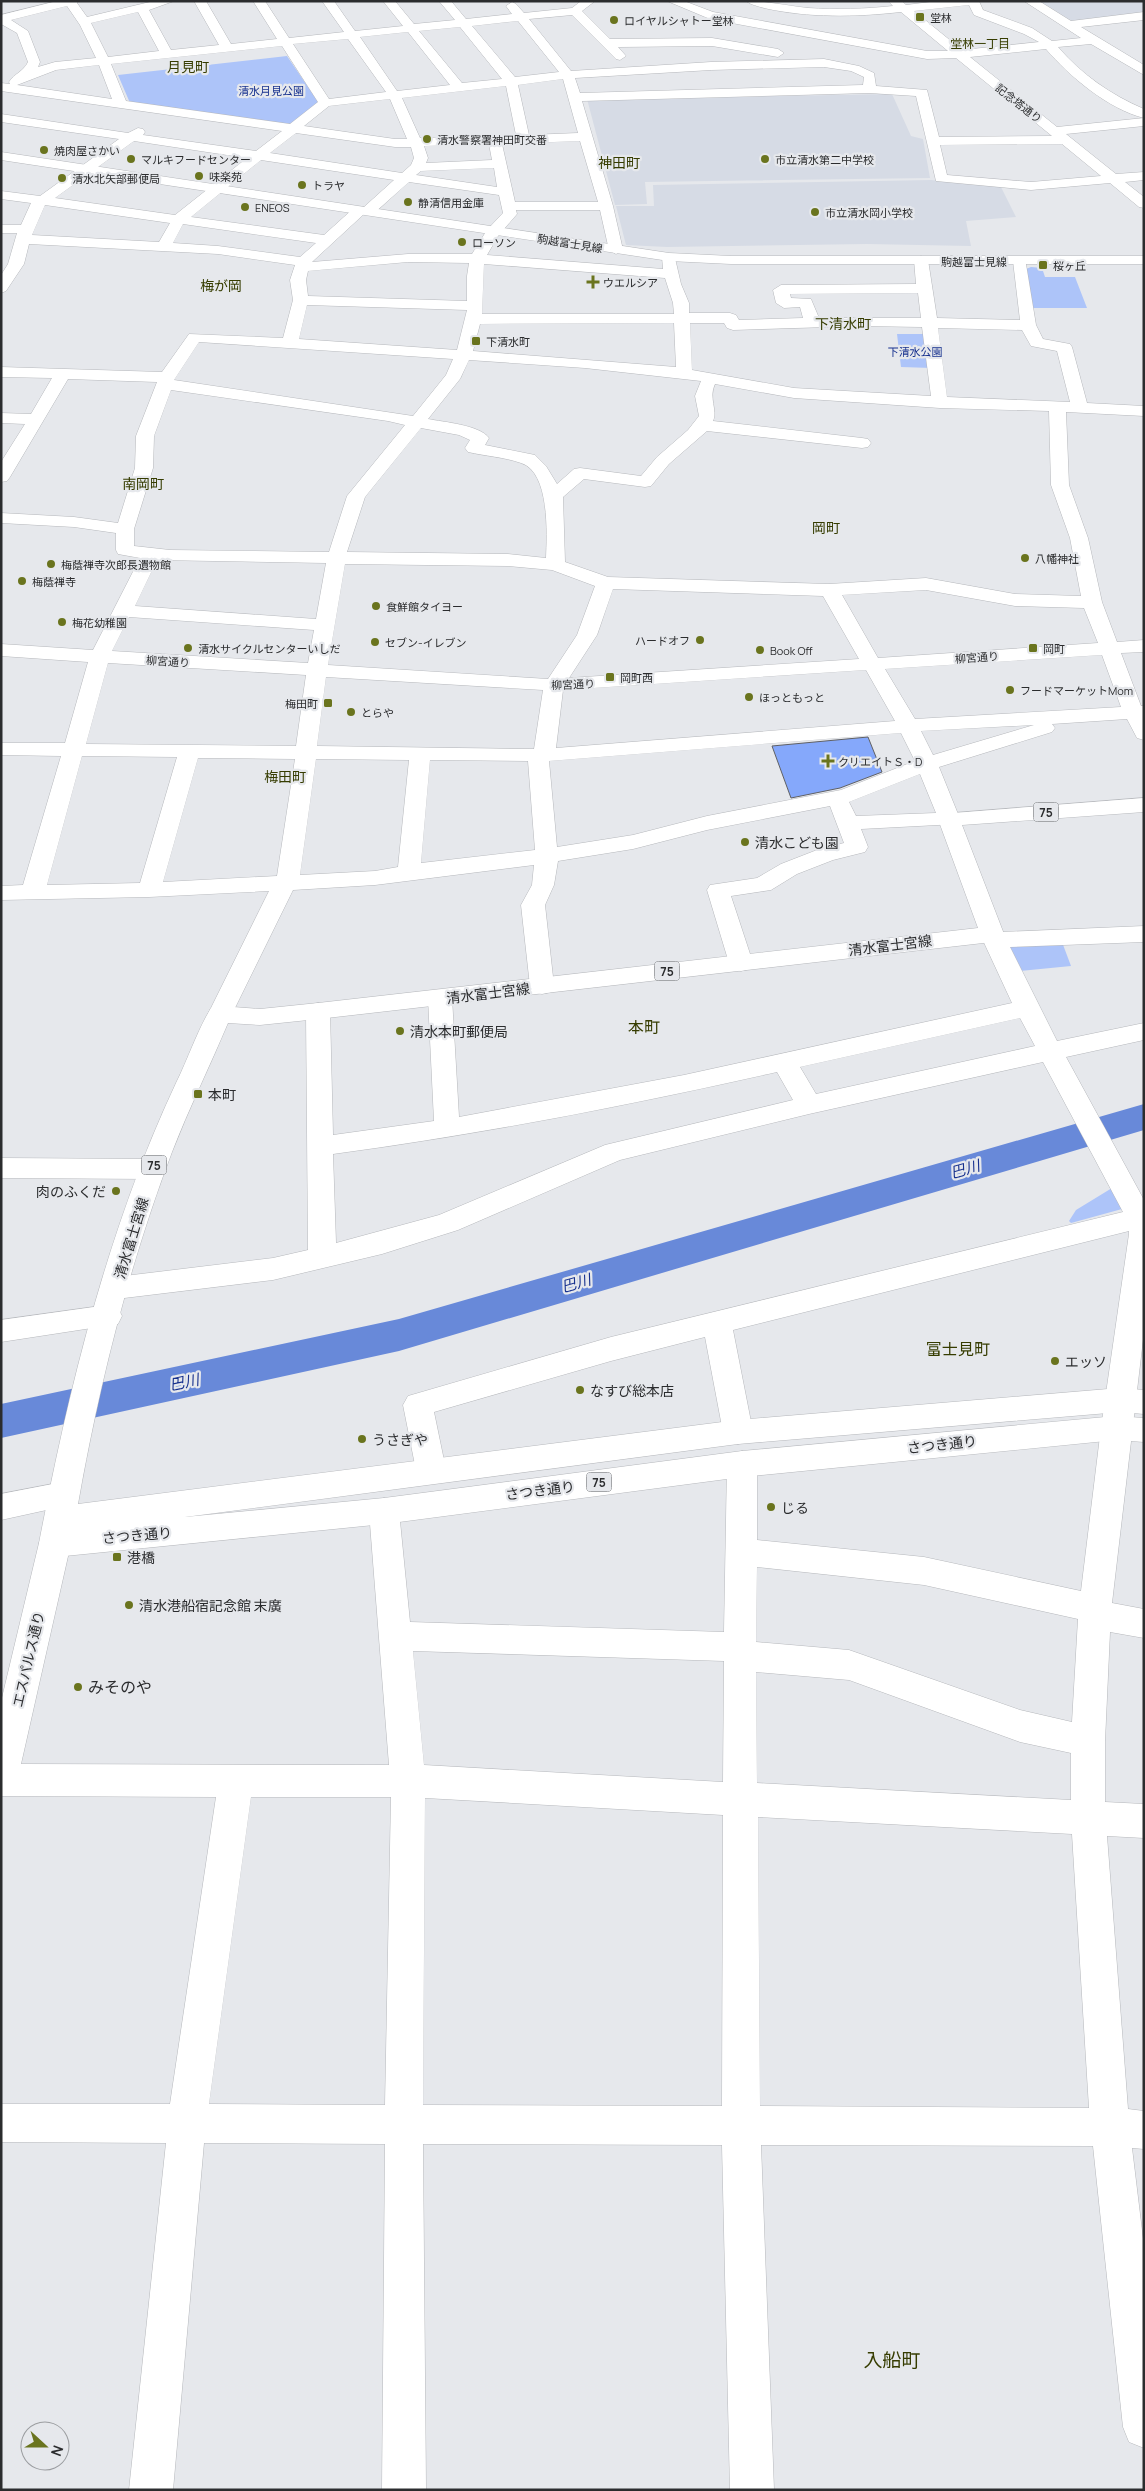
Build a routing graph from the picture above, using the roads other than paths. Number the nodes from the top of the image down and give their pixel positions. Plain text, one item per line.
1 (70, 1) edge
2 (168, 1) edge
3 (200, 1) edge
4 (259, 1) edge
5 (328, 1) edge
6 (389, 1) edge
7 (445, 1) edge
8 (508, 1) edge
9 (589, 1) edge
10 (673, 1) edge
11 (752, 1) edge
12 (820, 1) edge
13 (973, 1) edge
14 (1030, 1) edge
15 (898, 5) edge
16 (143, 7) junction
17 (792, 10) junction
18 (575, 11) junction
19 (834, 14) junction
20 (521, 16) junction
21 (1142, 17) edge
22 (1, 19) edge
23 (85, 21) junction
24 (463, 22) junction
25 (1069, 25) junction
26 (769, 26) junction
27 (410, 28) junction
28 (352, 34) junction
29 (25, 36) junction
30 (9, 40) dead end
31 (1092, 40) junction
32 (285, 41) junction
33 (608, 43) junction
34 (869, 45) junction
35 (1049, 45) junction
36 (741, 46) junction
37 (227, 48) junction
38 (167, 54) junction
39 (959, 54) junction
40 (927, 56) junction
41 (104, 62) junction
42 (824, 63) junction
43 (633, 70) junction
44 (1144, 71) edge
45 (568, 75) junction
46 (21, 78) junction
47 (716, 80) junction
48 (511, 81) junction
49 (927, 81) junction
50 (2, 88) edge
51 (458, 88) junction
52 (869, 89) junction
53 (394, 95) junction
54 (574, 97) junction
55 (325, 103) junction
56 (121, 105) junction
57 (168, 112) junction
58 (1144, 114) edge
59 (1, 118) edge
60 (1144, 122) edge
61 (293, 129) junction
62 (1059, 135) junction
63 (131, 137) junction
64 (587, 137) junction
65 (523, 139) junction
66 (495, 140) junction
67 (933, 141) junction
68 (418, 144) junction
69 (1, 156) edge
70 (258, 156) junction
71 (500, 164) junction
72 (417, 167) junction
73 (86, 169) junction
74 (1144, 176) edge
75 (405, 177) junction
76 (1115, 179) junction
77 (215, 188) junction
78 (505, 192) junction
79 (1, 195) edge
80 (42, 200) junction
81 (1144, 204) edge
82 (508, 206) junction
83 (606, 206) junction
84 (364, 211) junction
85 (180, 219) junction
86 (1, 229) edge
87 (492, 231) junction
88 (25, 234) junction
89 (328, 240) junction
90 (164, 246) junction
91 (616, 250) junction
92 (669, 257) junction
93 (479, 259) junction
94 (921, 260) junction
95 (1144, 260) edge
96 (1020, 261) junction
97 (302, 265) junction
98 (672, 274) junction
99 (1, 288) edge
100 (926, 288) junction
101 (853, 289) junction
102 (301, 300) junction
103 (474, 312) junction
104 (682, 319) junction
105 (861, 321) junction
106 (930, 321) junction
107 (812, 322) junction
108 (1028, 325) junction
109 (290, 342) junction
110 (464, 356) junction
111 (1, 372) edge
112 (684, 373) junction
113 (62, 376) junction
114 (711, 378) junction
115 (166, 380) junction
116 (940, 403) junction
117 (1057, 406) junction
118 (1080, 407) junction
119 (1144, 411) edge
120 (1, 418) edge
121 (37, 419) junction
122 (416, 421) junction
123 (703, 424) junction
124 (862, 443) dead end
125 (1, 477) edge
126 (554, 495) junction
127 (1, 518) edge
128 (125, 529) junction
129 (151, 554) junction
130 (337, 556) junction
131 (555, 565) junction
132 (606, 583) junction
133 (829, 590) junction
134 (1092, 602) junction
135 (123, 611) junction
136 (325, 626) junction
137 (1144, 646) edge
138 (1108, 648) junction
139 (1, 650) edge
140 (100, 656) junction
141 (873, 664) junction
142 (318, 671) junction
143 (554, 685) junction
144 (1138, 712) edge
145 (1089, 715) junction
146 (908, 726) junction
147 (1144, 734) edge
148 (1, 749) edge
149 (73, 750) junction
150 (189, 751) junction
151 (307, 753) junction
152 (420, 754) junction
153 (541, 754) junction
154 (927, 764) junction
155 (838, 798) junction
156 (1144, 805) edge
157 (949, 819) junction
158 (849, 822) junction
159 (547, 856) junction
160 (409, 872) junction
161 (285, 884) junction
162 (149, 890) junction
163 (33, 892) junction
164 (1, 893) edge
165 (1144, 934) edge
166 (993, 937) junction
167 (741, 962) junction
168 (542, 986) junction
169 (440, 998) junction
170 (1027, 1008) junction
171 (318, 1011) junction
172 (220, 1014) junction
173 (1144, 1031) edge
174 (1052, 1053) junction
175 (784, 1062) junction
176 (809, 1105) junction
177 (447, 1129) junction
178 (320, 1146) junction
179 (1, 1168) edge
180 (153, 1169) junction
181 (1142, 1218) edge
182 (322, 1257) junction
183 (116, 1288) junction
184 (107, 1320) junction
185 (717, 1323) junction
186 (1, 1331) edge
187 (1131, 1415) edge
188 (738, 1432) junction
189 (742, 1464) junction
190 (418, 1472) junction
191 (415, 1506) junction
192 (1, 1507) edge
193 (61, 1510) junction
194 (384, 1511) junction
195 (742, 1552) junction
196 (1094, 1611) junction
197 (1144, 1624) edge
198 (395, 1636) junction
199 (740, 1652) junction
200 (1088, 1741) junction
201 (1, 1776) edge
202 (1, 1780) edge
203 (236, 1780) junction
204 (408, 1782) junction
205 (740, 1801) junction
206 (1088, 1817) junction
207 (1144, 1820) edge
208 (1, 2123) edge
209 (187, 2123) junction
210 (404, 2125) junction
211 (742, 2127) junction
212 (1127, 2128) edge
213 (1144, 2427) edge
214 (151, 2490) edge
215 (404, 2490) edge
216 (752, 2490) edge

1 - 22 street
1 - 23 street
2 - 16 street
3 - 37 street
4 - 32 street
5 - 28 street
6 - 27 street
7 - 24 street
8 - 20 street
9 - 18 street
10 - 26 street
11 - 17 street
12 - 19 street
13 - 15 street
13 - 35 street
14 - 25 street
15 - 19 street
15 - 39 street, 記念塔通り
16 - 23 street
16 - 38 street
17 - 19 street
17 - 26 street
18 - 20 street
18 - 33 street
19 - 34 street
20 - 24 street
20 - 45 street
21 - 25 street
22 - 29 street
23 - 41 street
24 - 27 street
24 - 48 street
25 - 31 street
26 - 34 street
26 - 36 street
27 - 28 street
27 - 51 street
28 - 32 street
28 - 53 street
29 - 30 street
29 - 46 street
31 - 35 street
31 - 44 street
32 - 37 street
32 - 55 street
33 - 36 street
33 - 43 street
34 - 40 street
35 - 39 street
35 - 58 street
36 - 42 street
36 - 47 street
37 - 38 street
38 - 41 street
39 - 40 street
39 - 62 street, 記念塔通り
40 - 49 street
41 - 46 street
41 - 56 street
42 - 47 street
42 - 52 street
43 - 45 street
43 - 47 street
45 - 48 street
45 - 54 street
46 - 50 street
47 - 52 street
47 - 54 street
48 - 51 street
48 - 65 street
49 - 52 street
49 - 67 street
50 - 56 street
51 - 53 street
53 - 55 street
53 - 68 street
54 - 64 street
55 - 61 street
56 - 57 street
57 - 61 street
57 - 63 street
59 - 63 street
60 - 62 street
61 - 68 street
61 - 70 street
62 - 67 street
62 - 76 street, 記念塔通り
63 - 70 street
63 - 73 street
64 - 65 street
64 - 83 street
65 - 66 street
66 - 68 street
66 - 71 street
67 - 76 street
68 - 72 street
69 - 73 street, 駒越富士見線
70 - 75 street
70 - 77 street
71 - 72 street
71 - 78 street
72 - 75 street
73 - 77 street, 駒越富士見線
73 - 80 street
74 - 76 street
75 - 78 street
75 - 84 street
76 - 81 street, 記念塔通り
77 - 84 street, 駒越富士見線
77 - 85 street
78 - 82 street
79 - 80 street
80 - 85 street
80 - 88 street
82 - 83 street
82 - 87 street
83 - 91 street
84 - 87 street, 駒越富士見線
84 - 89 street
85 - 89 street
85 - 90 street
86 - 88 street
87 - 91 street, 駒越富士見線
87 - 93 street
88 - 90 street
88 - 99 street
89 - 97 street
90 - 97 street
91 - 92 street, 駒越富士見線
92 - 94 street, 駒越富士見線
92 - 98 street
93 - 97 street
93 - 98 street
93 - 103 street
94 - 96 street, 駒越富士見線
94 - 100 street
95 - 96 street, 駒越富士見線
96 - 108 street
97 - 102 street
98 - 104 street
100 - 101 street
100 - 106 street
101 - 105 street
101 - 107 street
102 - 103 street
102 - 109 street
103 - 104 street
103 - 110 street
104 - 107 street
104 - 112 street
105 - 106 street
105 - 107 street
106 - 108 street
106 - 116 street
108 - 118 street
109 - 110 street
109 - 115 street
110 - 112 street
110 - 122 street
111 - 113 street
112 - 114 street
113 - 115 street
113 - 121 street
114 - 116 street
114 - 123 street
115 - 122 street
115 - 128 street
116 - 117 street
117 - 118 street
117 - 134 street
118 - 119 street
120 - 121 street
121 - 125 street
122 - 126 street
122 - 130 street
123 - 124 street
123 - 126 street
126 - 131 street
127 - 128 street
128 - 129 street
129 - 130 street
129 - 135 street
130 - 131 street
130 - 136 street
131 - 132 street
132 - 133 street
132 - 143 street
133 - 134 street
133 - 141 street
134 - 138 street
135 - 136 street
135 - 140 street
136 - 142 street
137 - 138 street, 柳宮通り
138 - 141 street, 柳宮通り
138 - 144 street
139 - 140 street, 柳宮通り
140 - 142 street, 柳宮通り
140 - 149 street
141 - 143 street, 柳宮通り
141 - 146 street
142 - 143 street, 柳宮通り
142 - 151 street
143 - 153 street
144 - 145 street
144 - 147 street
145 - 146 street
145 - 154 street
146 - 153 street
146 - 154 street
148 - 149 street
149 - 150 street
149 - 163 street
150 - 151 street
150 - 162 street
151 - 152 street
151 - 161 street
152 - 153 street
152 - 160 street
153 - 159 street
154 - 155 street
154 - 157 street
155 - 158 street
155 - 159 street
156 - 157 street, 75
157 - 158 street
157 - 166 street
158 - 167 street
159 - 160 street
159 - 168 street
160 - 161 street
161 - 162 street
161 - 172 street
162 - 163 street
163 - 164 street
165 - 166 street, 清水富士宮線
166 - 167 street, 清水富士宮線 / 75
166 - 170 street
167 - 168 street, 清水富士宮線 / 75
168 - 169 street, 清水富士宮線 / 75
169 - 171 street, 清水富士宮線 / 75
169 - 177 street
170 - 174 street
170 - 175 street
171 - 172 street, 清水富士宮線 / 75
171 - 178 street
172 - 180 street, 清水富士宮線 / 75
173 - 174 street
174 - 176 street
174 - 181 street
175 - 176 street
175 - 177 street
176 - 182 street
177 - 178 street
178 - 182 street
179 - 180 street
180 - 183 street, 清水富士宮線 / 75
181 - 185 street
181 - 187 street
182 - 183 street
183 - 184 street, 清水富士宮線 / 75
184 - 186 street
184 - 193 street, 清水富士宮線 / 75
185 - 188 street
185 - 190 street
187 - 188 street, さつき通り
187 - 189 street, さつき通り / 75
187 - 196 street
188 - 189 street
188 - 190 street, さつき通り
189 - 191 street, さつき通り / 75
189 - 195 street
190 - 191 street
190 - 193 street, さつき通り
191 - 194 street, さつき通り / 75
192 - 193 street
193 - 194 street, さつき通り / 75
193 - 201 street, エスパルス通り
194 - 198 street
195 - 196 street
195 - 199 street
196 - 197 street
196 - 200 street
198 - 199 street
198 - 204 street
199 - 200 street
199 - 205 street
200 - 206 street
202 - 203 street
203 - 204 street
203 - 209 street
204 - 205 street
204 - 210 street
205 - 206 street
205 - 211 street
206 - 207 street
206 - 212 street
208 - 209 street
209 - 210 street
209 - 214 street
210 - 211 street
210 - 215 street
211 - 212 street
211 - 216 street
212 - 213 street

